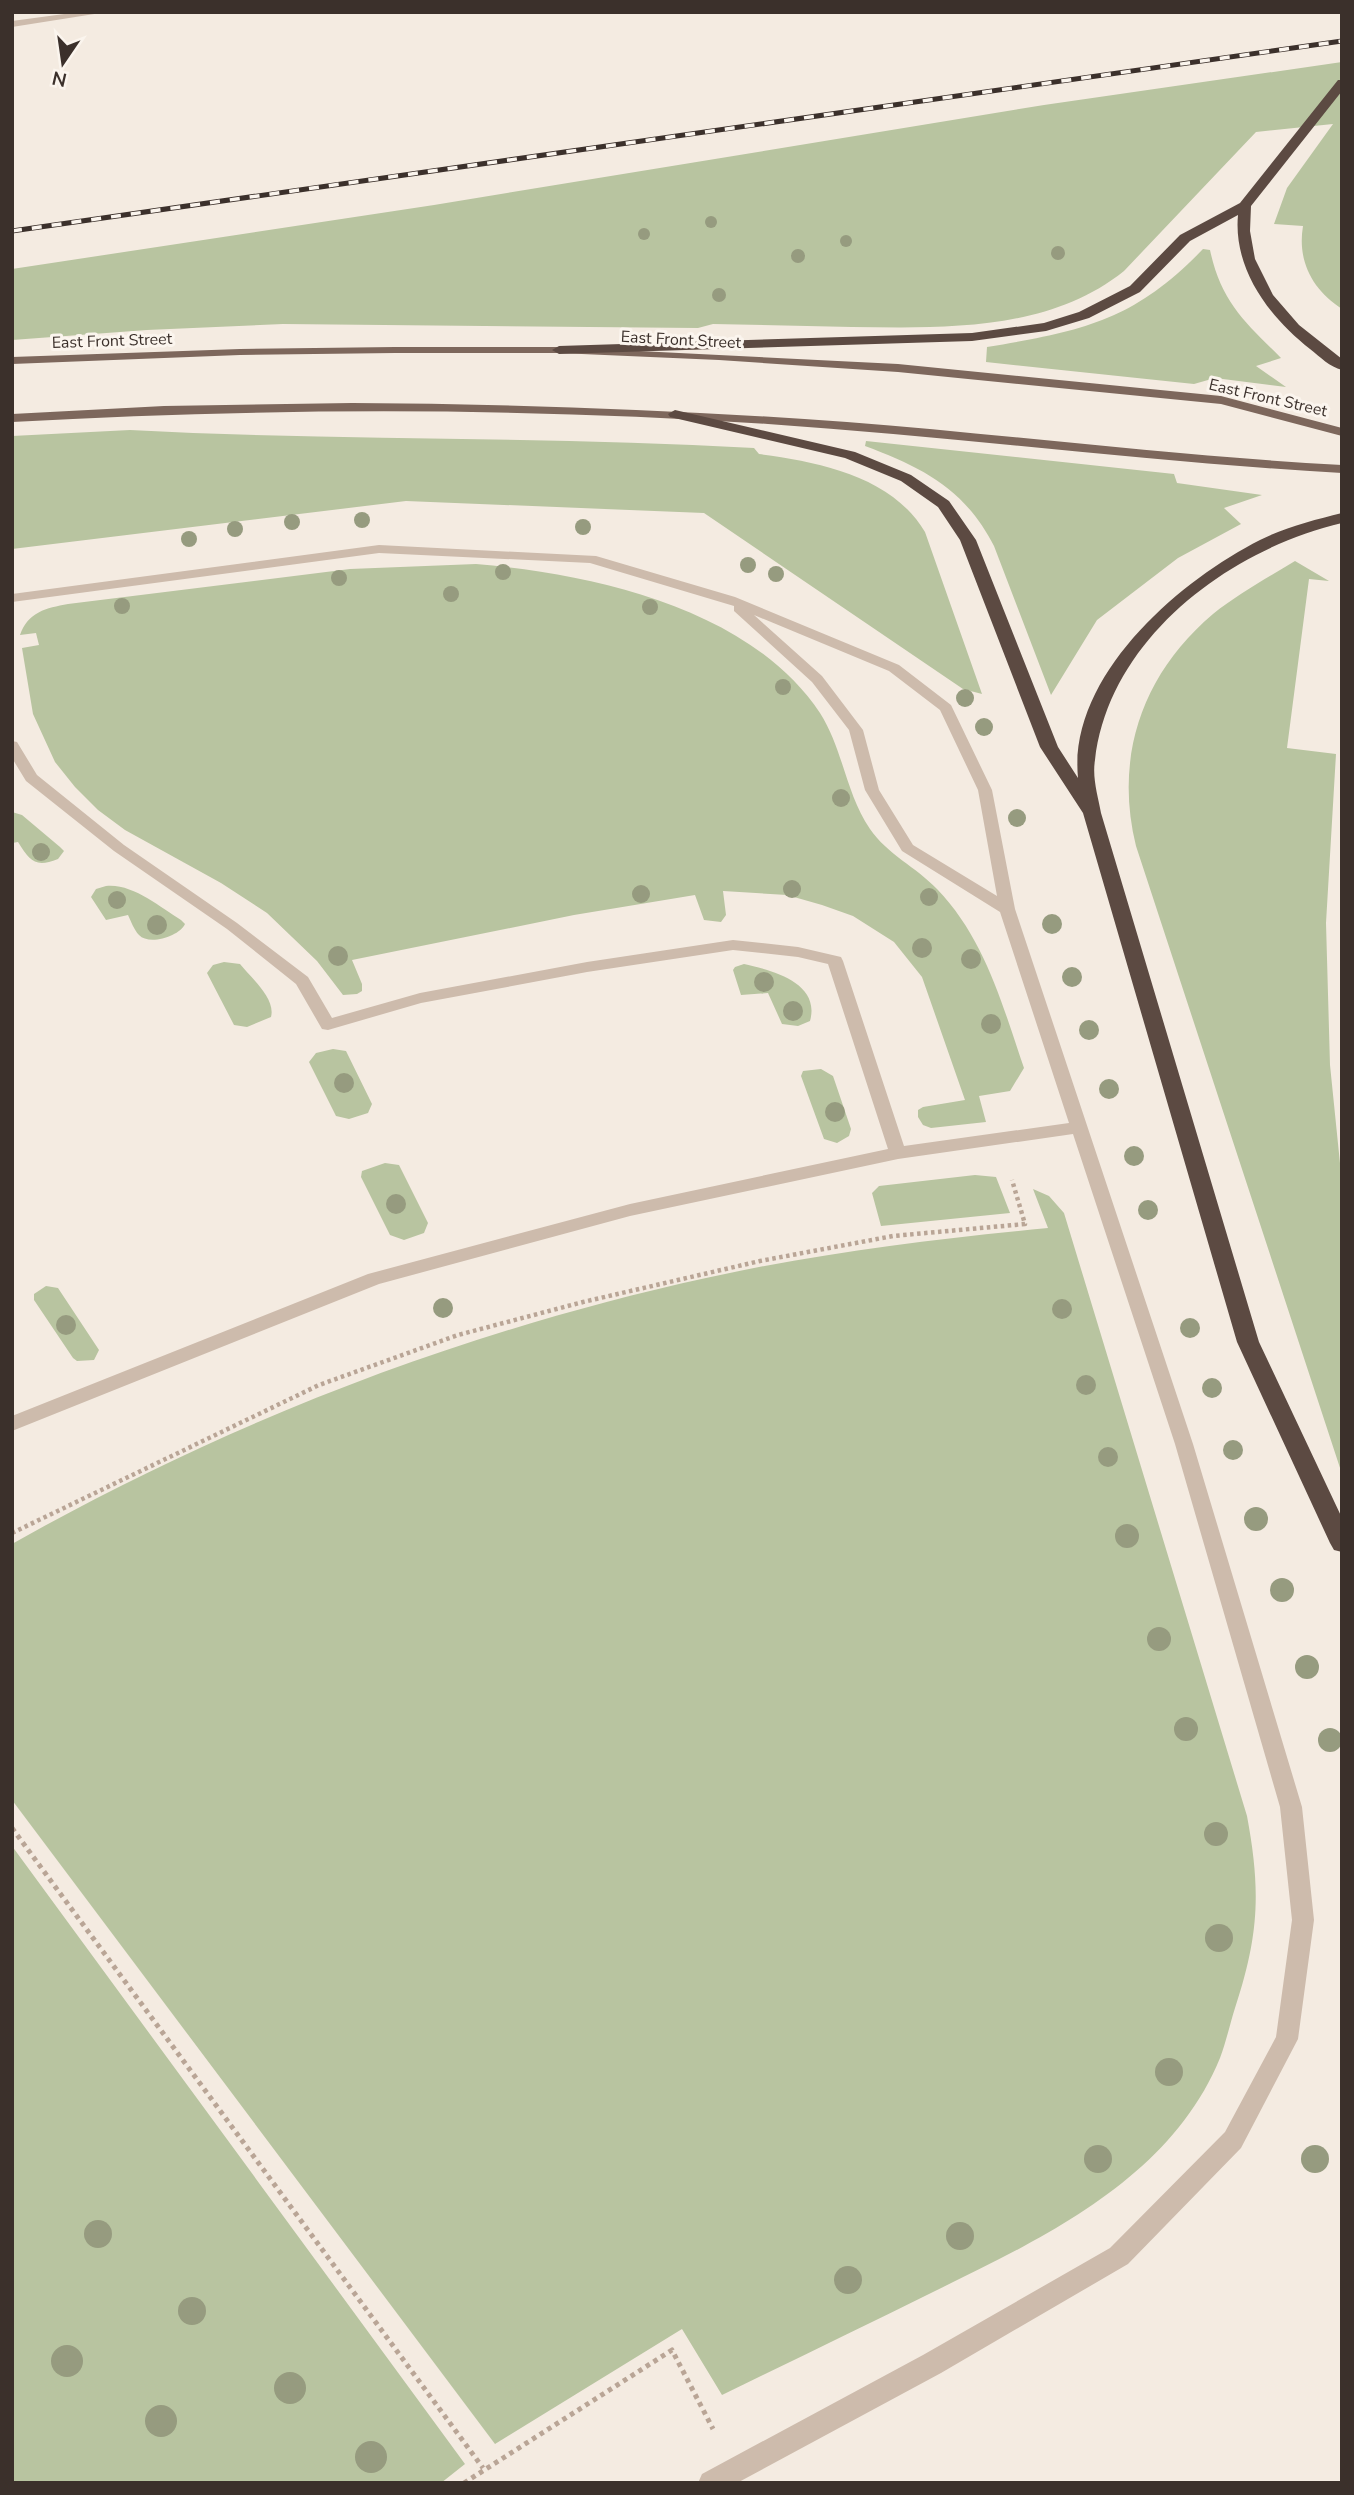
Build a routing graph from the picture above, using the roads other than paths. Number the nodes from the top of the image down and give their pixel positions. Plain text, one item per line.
1 (102, 12) edge
2 (12, 24) edge
3 (1342, 83) edge
4 (1245, 206) junction
5 (559, 350) junction
6 (12, 361) edge
7 (1342, 366) edge
8 (675, 414) junction
9 (12, 418) edge
10 (1342, 432) edge
11 (1342, 469) edge
12 (1342, 518) edge
13 (12, 598) edge
14 (730, 600) junction
15 (12, 745) edge
16 (1092, 813) junction
17 (1007, 909) junction
18 (1079, 1127) junction
19 (898, 1153) junction
20 (12, 1424) edge
21 (1342, 1544) edge
22 (712, 2483) edge

1 - 2 street
3 - 4 highway
4 - 5 highway
4 - 7 highway
5 - 6 main road, East Front Street
5 - 10 main road, East Front Street
8 - 9 main road
8 - 11 main road
8 - 16 highway
12 - 16 highway
13 - 14 street
14 - 17 street
14 - 17 street
15 - 19 street
16 - 21 highway
17 - 18 street
18 - 19 street
18 - 22 street
19 - 20 street

